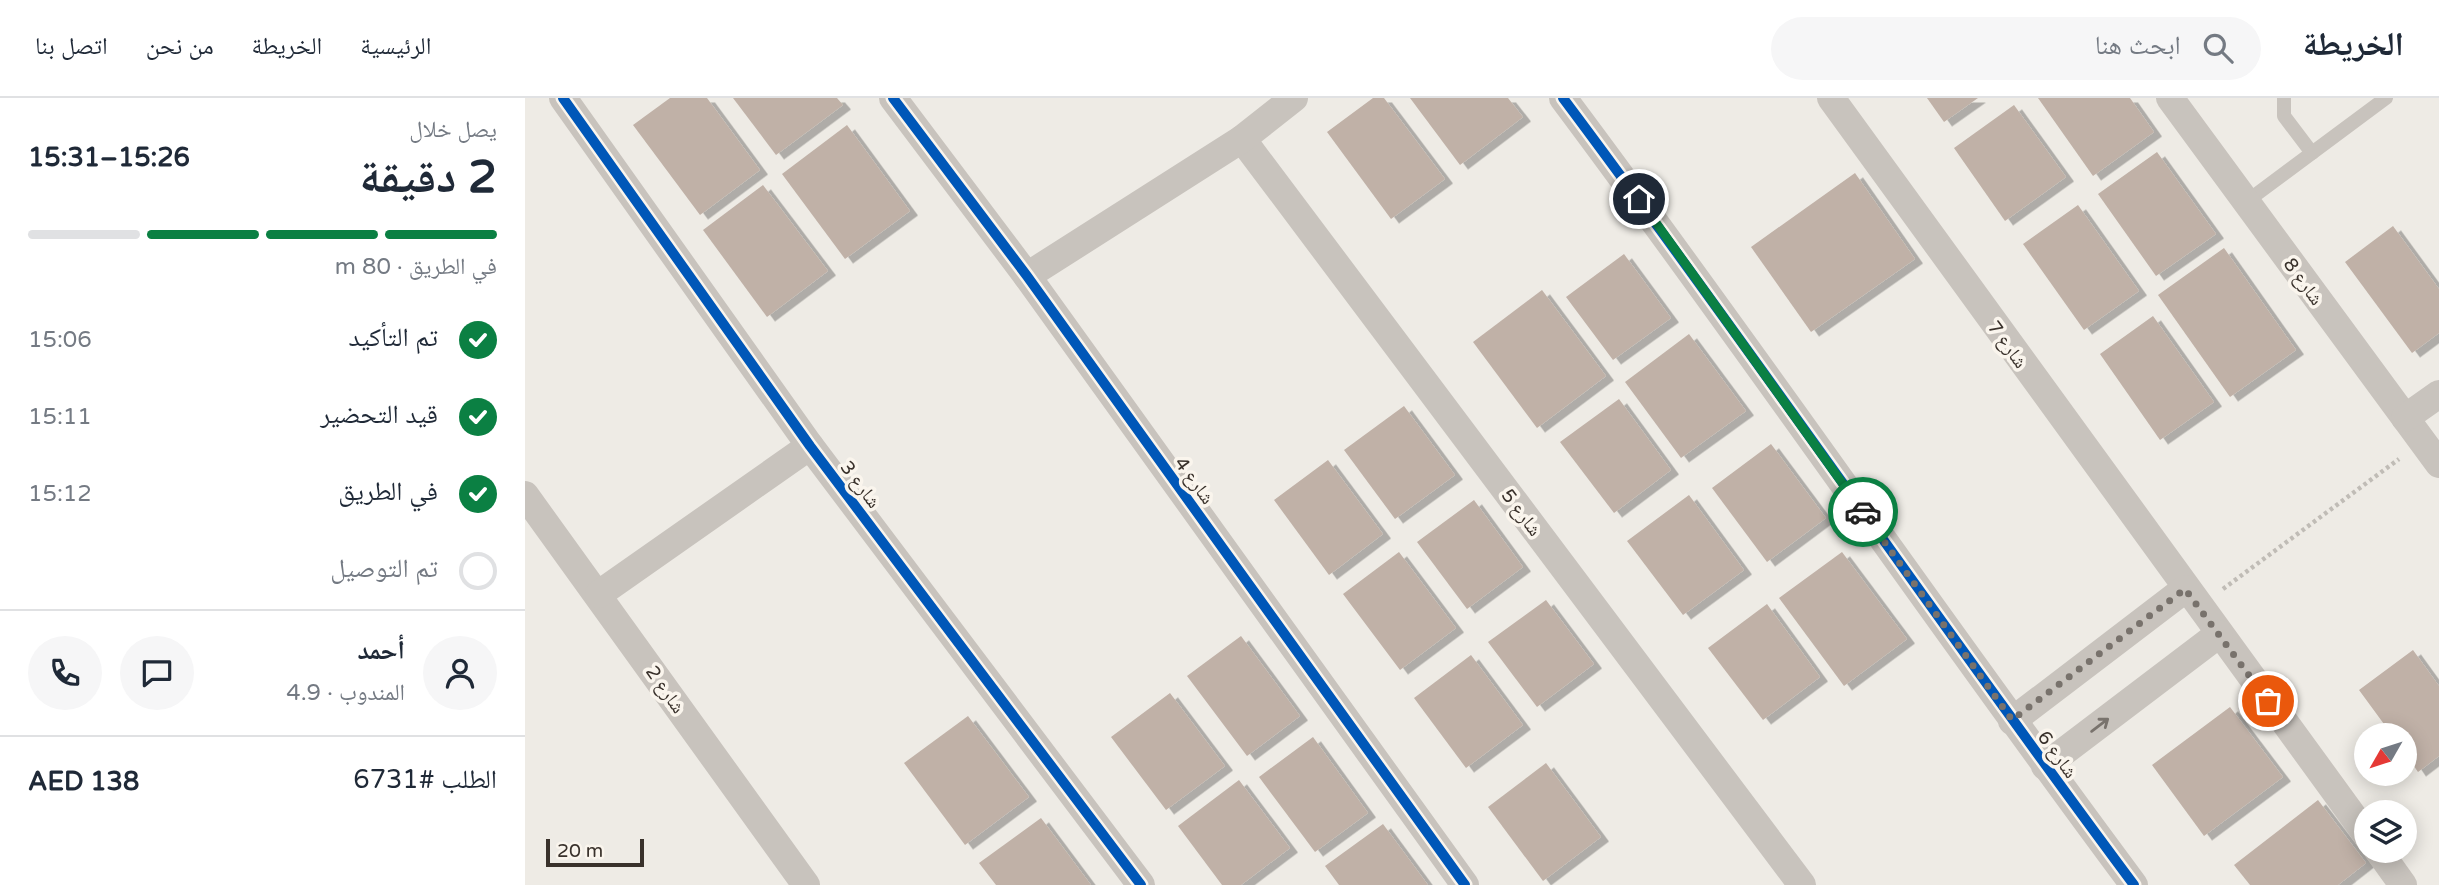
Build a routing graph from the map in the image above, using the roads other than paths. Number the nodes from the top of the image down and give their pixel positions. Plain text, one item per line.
1 (563, 98) edge
2 (893, 98) edge
3 (1294, 98) edge
4 (1563, 98) edge
5 (1831, 98) edge
6 (2170, 98) edge
7 (2284, 98) edge
8 (2386, 98) edge
9 (1243, 139) junction
10 (2312, 153) junction
11 (2246, 202) junction
12 (1027, 276) junction
13 (2439, 394) edge
14 (2405, 418) junction
15 (810, 446) junction
16 (2439, 464) edge
17 (525, 495) edge
18 (599, 594) junction
19 (2192, 598) junction
20 (2219, 634) junction
21 (2012, 720) junction
22 (2046, 766) junction
23 (2354, 818) edge
24 (2387, 863) edge
25 (806, 885) edge
26 (1141, 885) edge
27 (1465, 885) edge
28 (1802, 885) edge
29 (2134, 885) edge
30 (2403, 885) edge

1 - 15 street, شارع 3
2 - 12 street, شارع 4
3 - 9 street
4 - 21 street, شارع 6
5 - 19 street, شارع 7
6 - 11 street, شارع 8
7 - 10 lane
8 - 10 lane
9 - 12 street
9 - 28 street, شارع 5
10 - 11 lane
11 - 14 street, شارع 8
12 - 27 street, شارع 4
13 - 14 street
14 - 16 street, شارع 8
15 - 18 street
15 - 26 street, شارع 3
17 - 18 street, شارع 2
18 - 25 street, شارع 2
19 - 20 street, شارع 7
19 - 21 street
22 -> 20 street
20 - 23 street, شارع 7
21 - 22 street, شارع 6
22 - 29 street, شارع 6
24 - 30 street

